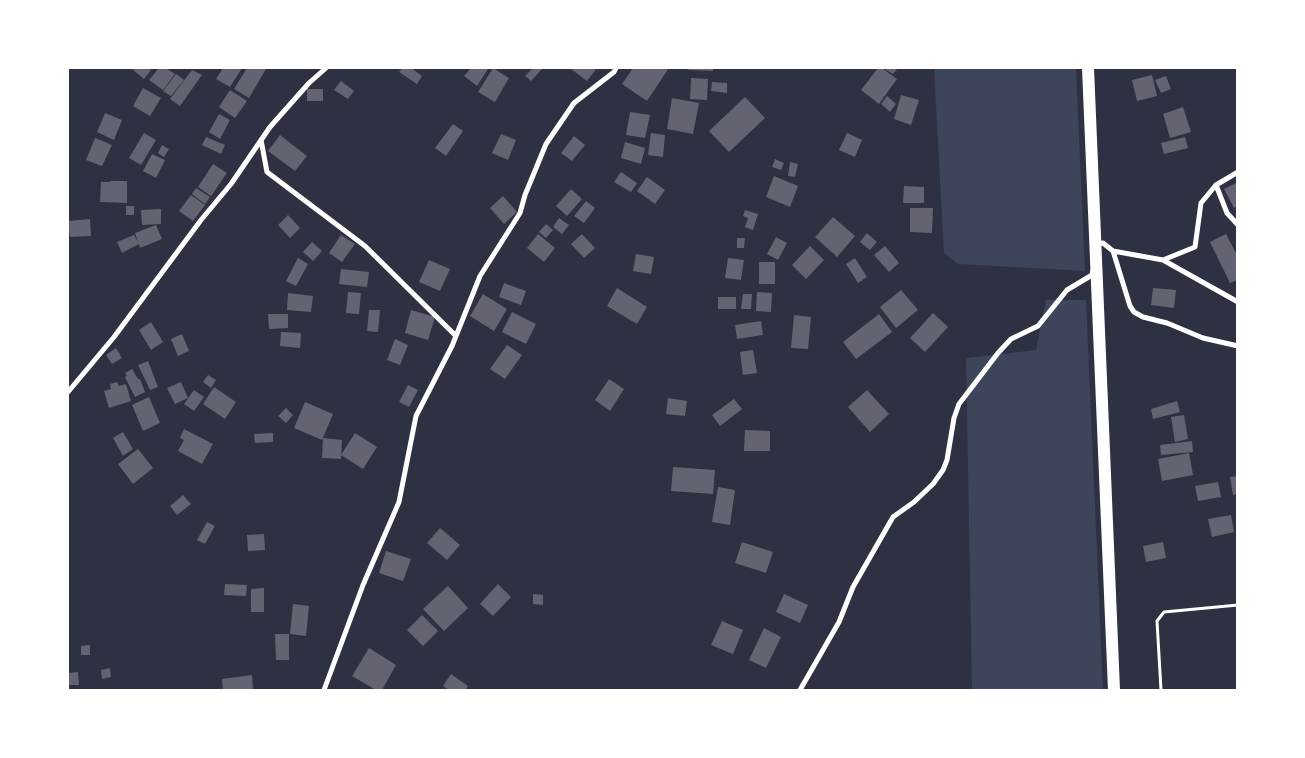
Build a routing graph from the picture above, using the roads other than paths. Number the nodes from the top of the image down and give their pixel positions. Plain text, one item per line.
1 (326, 68) edge
2 (616, 68) edge
3 (1088, 68) edge
4 (261, 140) junction
5 (1238, 172) edge
6 (1216, 185) junction
7 (1238, 225) edge
8 (1096, 244) junction
9 (1113, 251) junction
10 (1097, 260) junction
11 (1163, 260) junction
12 (1238, 302) edge
13 (456, 336) junction
14 (1238, 346) edge
15 (68, 392) edge
16 (324, 690) edge
17 (800, 690) edge
18 (1114, 690) edge

1 - 4 street
2 - 13 street
3 - 8 main road
4 - 13 street
4 - 15 street
5 - 6 street
6 - 7 street
6 - 11 street
8 - 9 street
8 - 10 main road
9 - 11 street
9 - 14 street
10 - 17 street
10 - 18 main road
11 - 12 street
13 - 16 street

